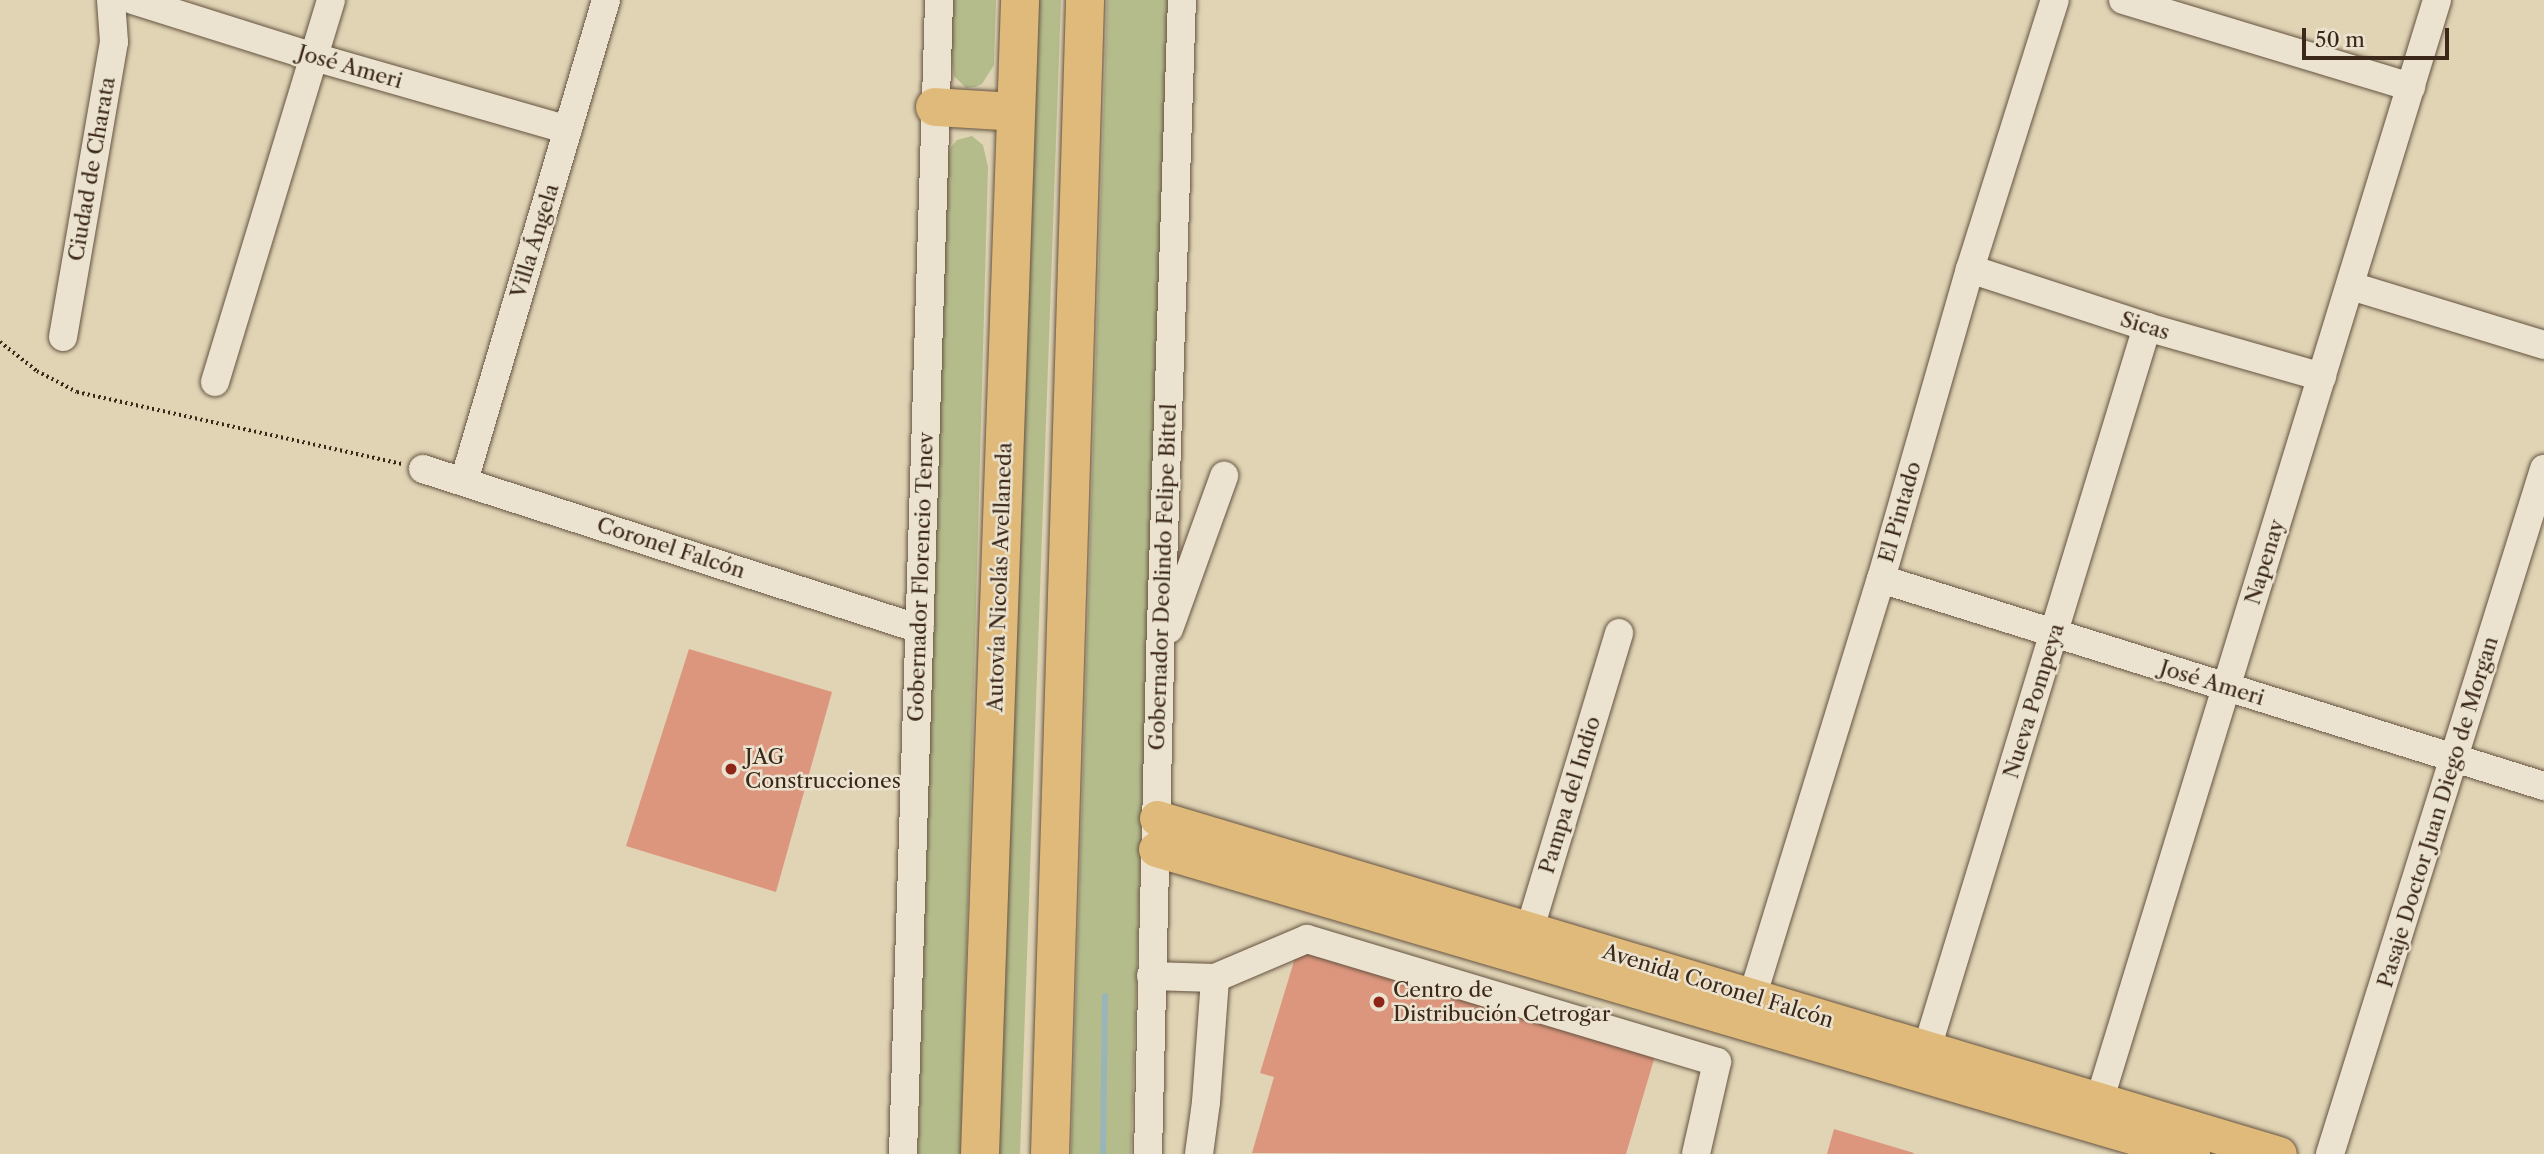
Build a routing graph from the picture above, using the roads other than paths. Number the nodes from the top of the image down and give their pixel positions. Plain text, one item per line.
1 (111, 0) edge
2 (133, 0) edge
3 (331, 0) edge
4 (606, 0) edge
5 (939, 0) edge
6 (1020, 0) edge
7 (1085, 0) edge
8 (1182, 0) edge
9 (2055, 0) edge
10 (2123, 0) edge
11 (2437, 0) edge
12 (314, 57) junction
13 (2411, 87) junction
14 (935, 107) junction
15 (1016, 112) junction
16 (568, 130) junction
17 (1970, 269) junction
18 (2351, 286) junction
19 (2147, 327) junction
20 (63, 337) dead end
21 (2544, 345) edge
22 (2322, 377) junction
23 (215, 382) dead end
24 (423, 469) road end
25 (2544, 469) edge
26 (1224, 476) dead end
27 (464, 481) junction
28 (1881, 579) junction
29 (920, 629) junction
30 (1619, 633) dead end
31 (2054, 635) junction
32 (1160, 655) junction
33 (2227, 688) junction
34 (2455, 757) junction
35 (2544, 786) edge
36 (1156, 834) junction
37 (1525, 944) junction
38 (1151, 976) junction
39 (1215, 978) junction
40 (1748, 1010) junction
41 (1923, 1062) junction
42 (2096, 1112) junction
43 (903, 1154) edge
44 (980, 1154) edge
45 (1050, 1154) edge
46 (1148, 1154) edge
47 (1199, 1154) edge
48 (1696, 1154) edge
49 (2192, 1154) edge
50 (2279, 1154) edge
51 (2330, 1154) edge

1 - 20 street, Ciudad de Charata
2 - 12 street, José Ameri
3 - 12 street
4 - 16 street, Villa Ángela
5 - 14 street, Gobernador Florencio Tenev
6 - 15 highway, Autovía Nicolás Avellaneda
7 - 45 highway
8 - 32 street, Gobernador Deolindo Felipe Bittel
9 - 17 street, El Pintado
10 - 13 street
11 - 13 street, Napenay
12 - 16 street, José Ameri
12 - 23 street
13 - 18 street, Napenay
14 - 15 highway
14 - 29 street, Gobernador Florencio Tenev
15 - 44 highway, Autovía Nicolás Avellaneda
16 - 27 street, Villa Ángela
17 - 19 street, Sicas
17 - 28 street, El Pintado
18 - 21 street
18 - 22 street, Napenay
19 - 22 street, Sicas
19 - 31 street, Nueva Pompeya
22 - 33 street, Napenay
24 - 27 street, Coronel Falcón
25 - 34 street, Pasaje Doctor Juan Diego de Morgan
26 - 32 street
27 - 29 street, Coronel Falcón
28 - 31 street, José Ameri
28 - 40 street, El Pintado
29 - 43 street, Gobernador Florencio Tenev
30 - 37 street, Pampa del Indio
31 - 33 street, José Ameri
31 - 41 street, Nueva Pompeya
32 - 36 street, Gobernador Deolindo Felipe Bittel
33 - 34 street, José Ameri
33 - 42 street, Napenay
34 - 35 street, José Ameri
34 - 51 street, Pasaje Doctor Juan Diego de Morgan
36 - 37 main road, Avenida Coronel Falcón
36 - 38 street, Gobernador Deolindo Felipe Bittel
37 - 40 main road, Avenida Coronel Falcón
38 - 39 street
38 - 46 street, Gobernador Deolindo Felipe Bittel
39 - 47 street
39 - 48 street
40 - 41 main road, Avenida Coronel Falcón
41 - 42 main road, Avenida Coronel Falcón
42 - 49 main road, Avenida Coronel Falcón
42 - 50 main road, Avenida Coronel Falcón

